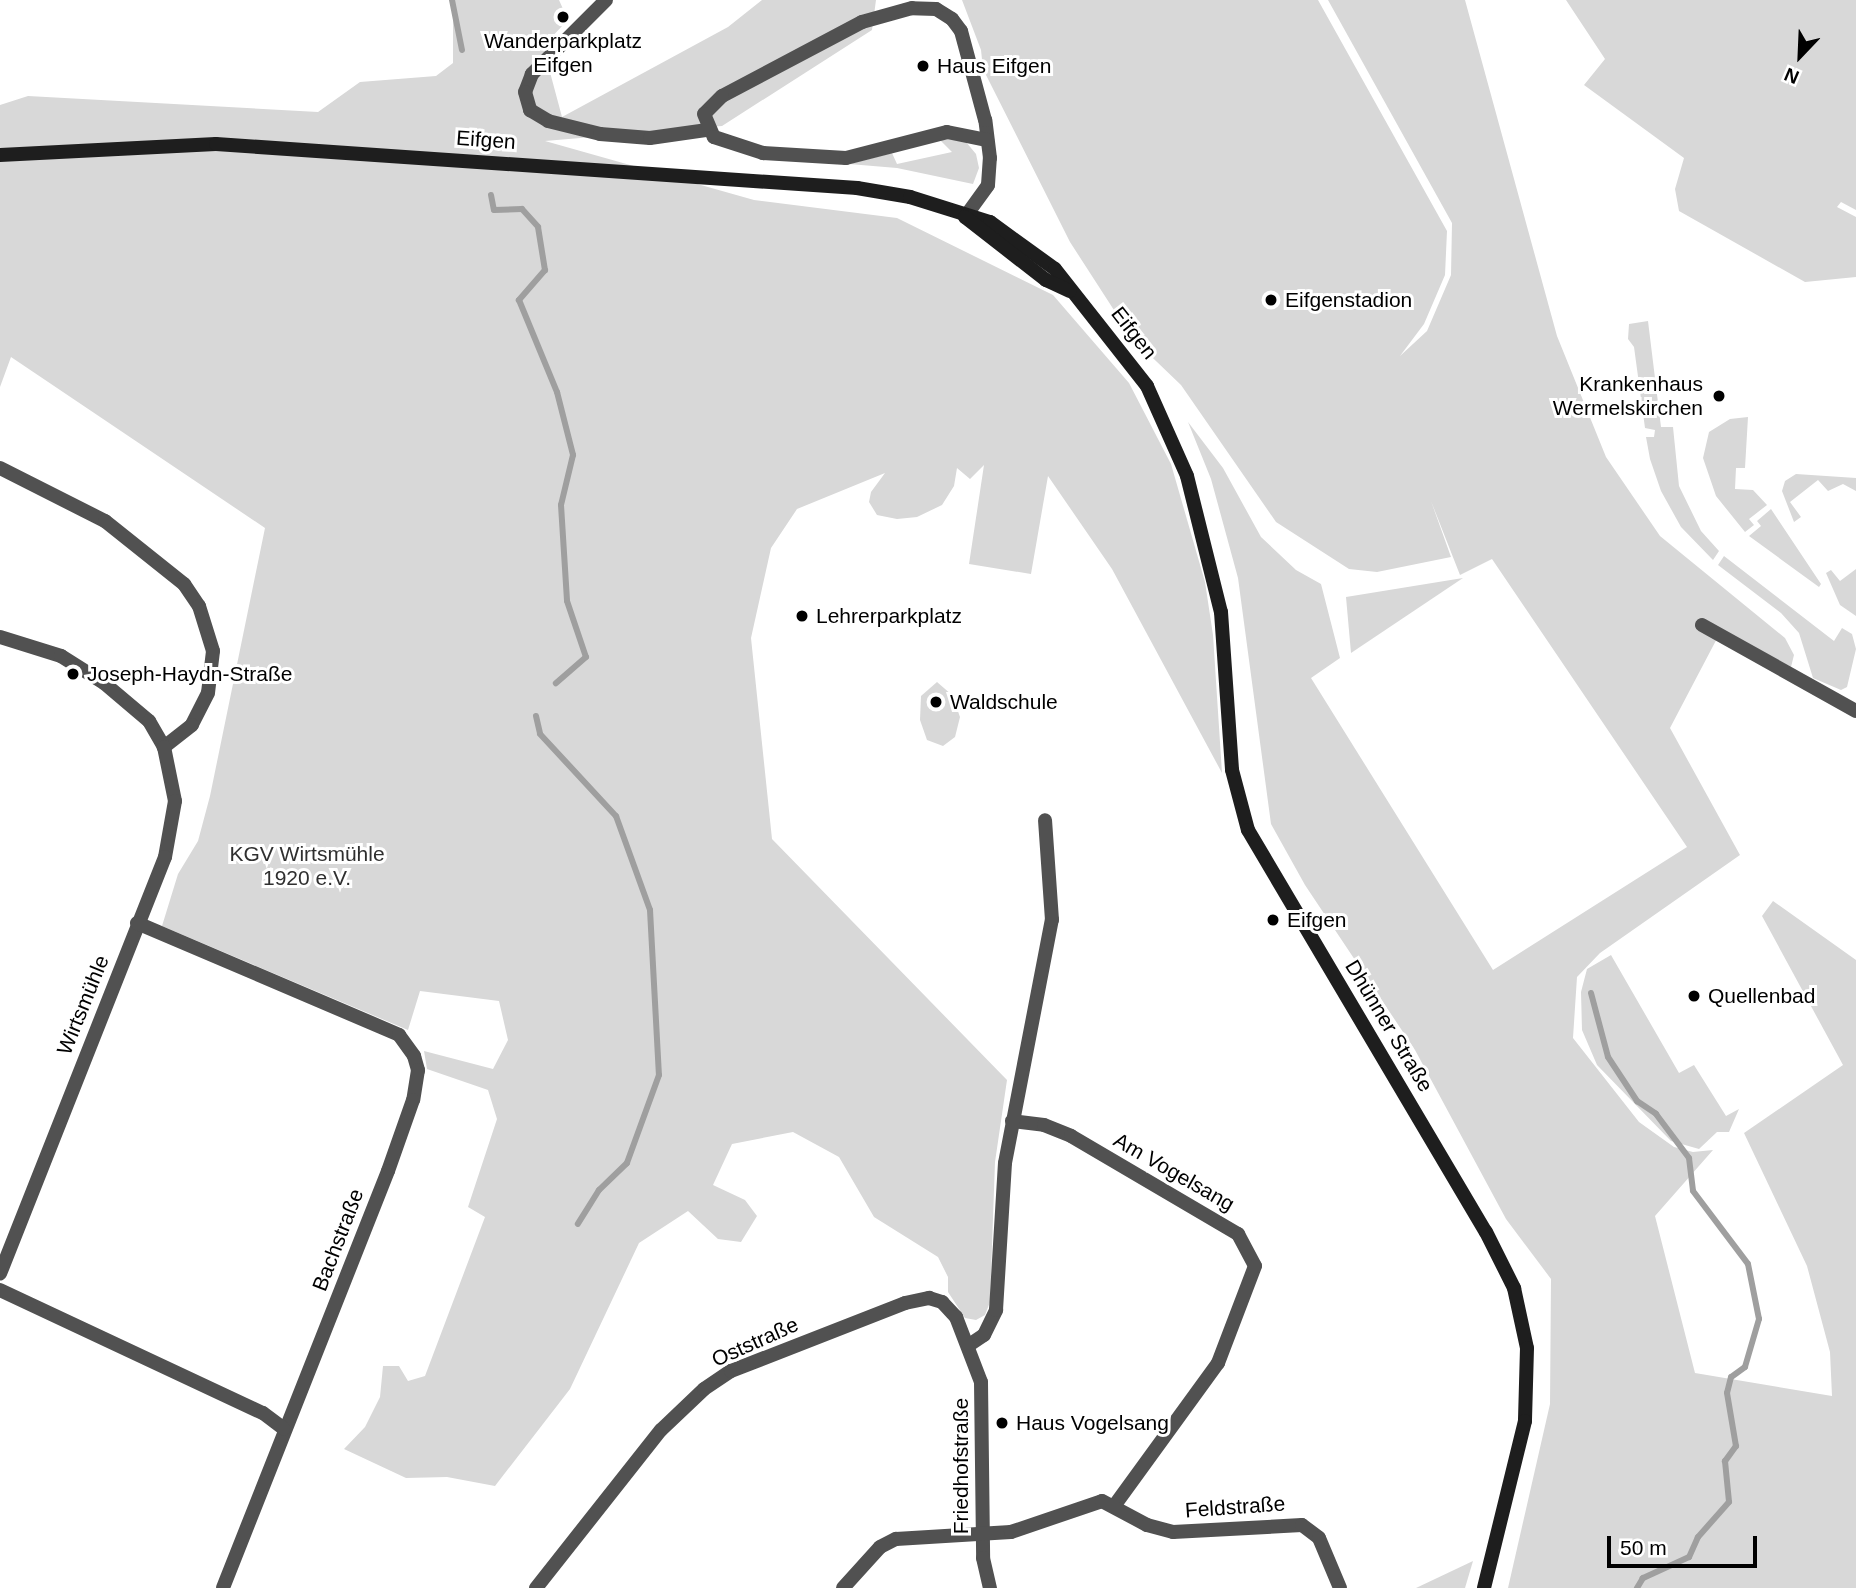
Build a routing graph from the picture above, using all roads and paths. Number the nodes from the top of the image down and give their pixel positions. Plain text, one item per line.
1 (606, 0) edge
2 (707, 130) junction
3 (987, 140) junction
4 (0, 155) edge
5 (965, 216) junction
6 (1157, 403) joint
7 (0, 468) edge
8 (1702, 625) dead end
9 (0, 637) edge
10 (1856, 710) edge
11 (164, 747) junction
12 (1045, 820) dead end
13 (138, 923) junction
14 (1012, 1121) junction
15 (0, 1273) edge
16 (0, 1290) edge
17 (969, 1345) junction
18 (284, 1430) junction
19 (1115, 1505) junction
20 (982, 1535) junction
21 (223, 1588) edge
22 (536, 1588) edge
23 (843, 1588) edge
24 (990, 1588) edge
25 (1340, 1588) edge
26 (1484, 1588) edge

1 - 2 street, Eifgen
2 - 3 street
2 - 3 street
3 - 5 street
4 - 5 main road, Eifgen
5 - 6 main road, Eifgen
6 - 26 main road, Dhünner Straße
7 - 11 street
8 - 10 street
9 - 11 street
11 - 13 street, Wirtsmühle
12 - 14 street
13 - 15 street, Wirtsmühle
13 - 18 street, Bachstraße
14 - 17 street
14 - 19 street, Am Vogelsang
16 - 18 street
17 - 20 street, Friedhofstraße
17 - 22 street, Oststraße
18 - 21 street, Bachstraße
19 - 20 street
19 - 25 street, Feldstraße
20 - 23 street
20 - 24 street, Friedhofstraße

